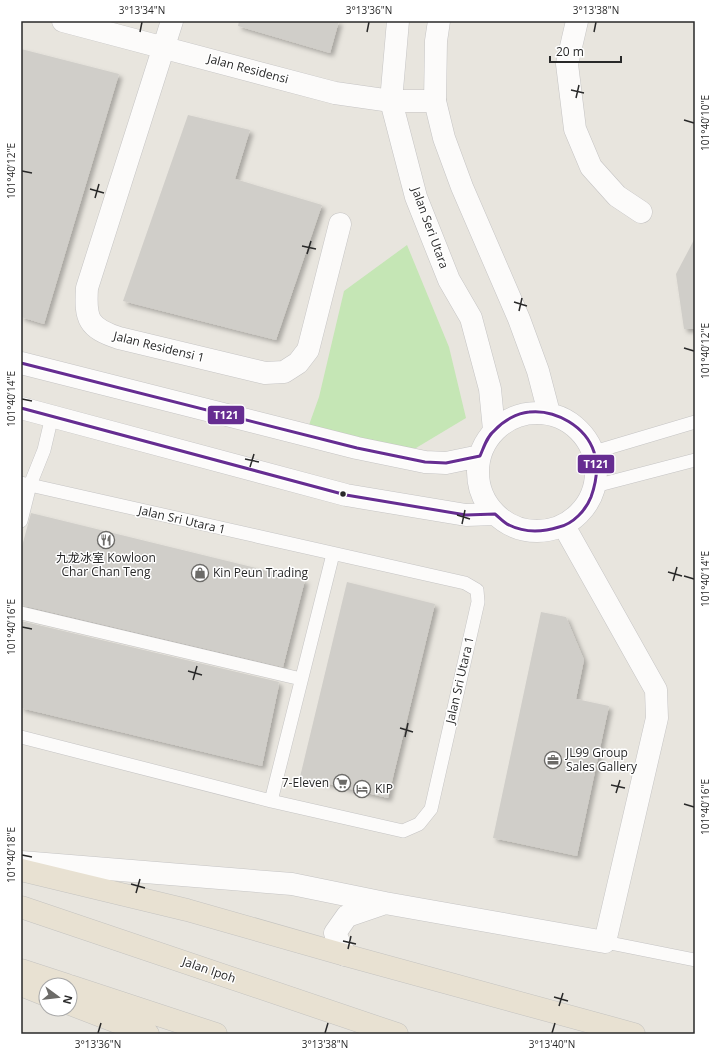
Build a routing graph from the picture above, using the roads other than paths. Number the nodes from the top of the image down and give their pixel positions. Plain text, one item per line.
1 (63, 21) edge
2 (172, 21) edge
3 (398, 21) edge
4 (439, 21) edge
5 (577, 21) edge
6 (164, 47) junction
7 (391, 101) junction
8 (435, 101) junction
9 (641, 212) dead end
10 (340, 224) dead end
11 (21, 363) edge
12 (21, 408) edge
13 (549, 413) junction
14 (52, 416) junction
15 (695, 422) edge
16 (494, 430) junction
17 (594, 452) junction
18 (480, 456) junction
19 (695, 460) edge
20 (25, 484) edge
21 (595, 486) junction
22 (494, 514) junction
23 (21, 521) edge
24 (564, 526) junction
25 (334, 554) junction
26 (21, 614) edge
27 (301, 679) junction
28 (21, 737) edge
29 (271, 801) junction
30 (21, 862) edge
31 (21, 870) edge
32 (384, 903) junction
33 (21, 907) edge
34 (605, 942) junction
35 (345, 955) junction
36 (695, 960) edge
37 (21, 970) edge
38 (42, 977) edge
39 (21, 985) edge
40 (78, 989) edge
41 (38, 992) edge
42 (78, 1007) edge
43 (148, 1034) edge
44 (216, 1034) edge
45 (397, 1034) edge
46 (634, 1034) edge

1 - 6 street, Jalan Residensi
2 - 6 street, Jalan Residensi 1
3 - 7 street, Jalan Seri Utara
4 - 8 street
5 - 9 street
6 - 7 street, Jalan Residensi
6 - 10 street, Jalan Residensi 1
7 - 8 street, Jalan Residensi
7 - 16 street, Jalan Seri Utara
8 - 13 street
11 - 18 street
12 - 14 street
13 - 16 street
13 - 17 street
14 - 20 lane
14 - 22 street
15 - 17 lane
16 - 18 street
17 - 21 street
18 - 22 street
19 - 21 lane
20 - 23 lane
20 - 25 lane, Jalan Sri Utara 1
21 - 24 street
22 - 24 street
24 - 34 street
25 - 27 lane
25 - 29 lane, Jalan Sri Utara 1
26 - 27 lane
27 - 29 lane
28 - 29 lane, Jalan Sri Utara 1
30 - 32 street
31 - 35 highway
32 - 34 street
32 - 35 street
33 - 45 highway, Jalan Ipoh
34 - 36 lane
35 - 46 highway
37 - 38 highway
39 - 41 highway
40 - 44 highway
42 - 43 highway

